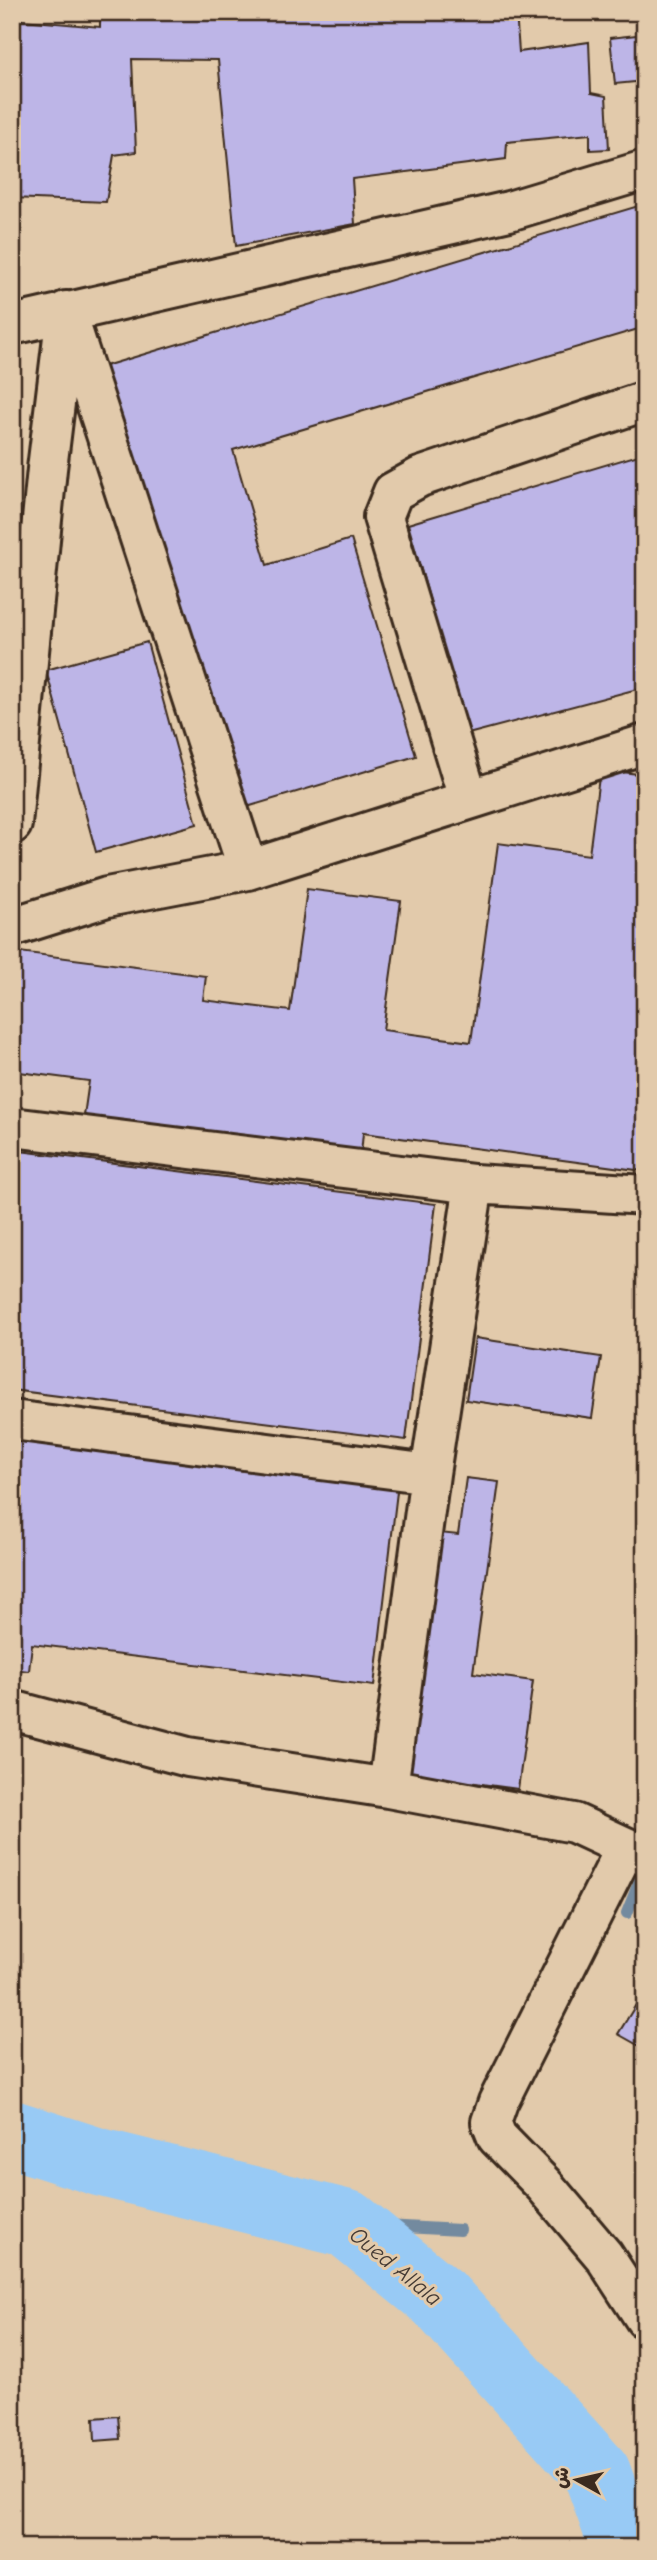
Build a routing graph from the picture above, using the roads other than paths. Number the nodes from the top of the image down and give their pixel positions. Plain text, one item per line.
1 (645, 170) edge
2 (66, 312) junction
3 (12, 325) edge
4 (645, 401) edge
5 (18, 713) edge
6 (645, 744) edge
7 (468, 798) junction
8 (12, 824) edge
9 (248, 870) junction
10 (12, 927) edge
11 (12, 1127) edge
12 (474, 1184) junction
13 (645, 1195) edge
14 (12, 1420) edge
15 (430, 1474) junction
16 (12, 1710) edge
17 (388, 1788) junction
18 (635, 1851) edge
19 (645, 2319) edge

1 - 2 street
2 - 3 street
2 - 5 street
2 - 9 street
4 - 7 street
5 - 8 street
6 - 7 street
7 - 9 street
9 - 10 street
11 - 12 street
12 - 13 street
12 - 15 street
14 - 15 street
15 - 17 street
16 - 17 street
17 - 18 street
18 - 19 street

